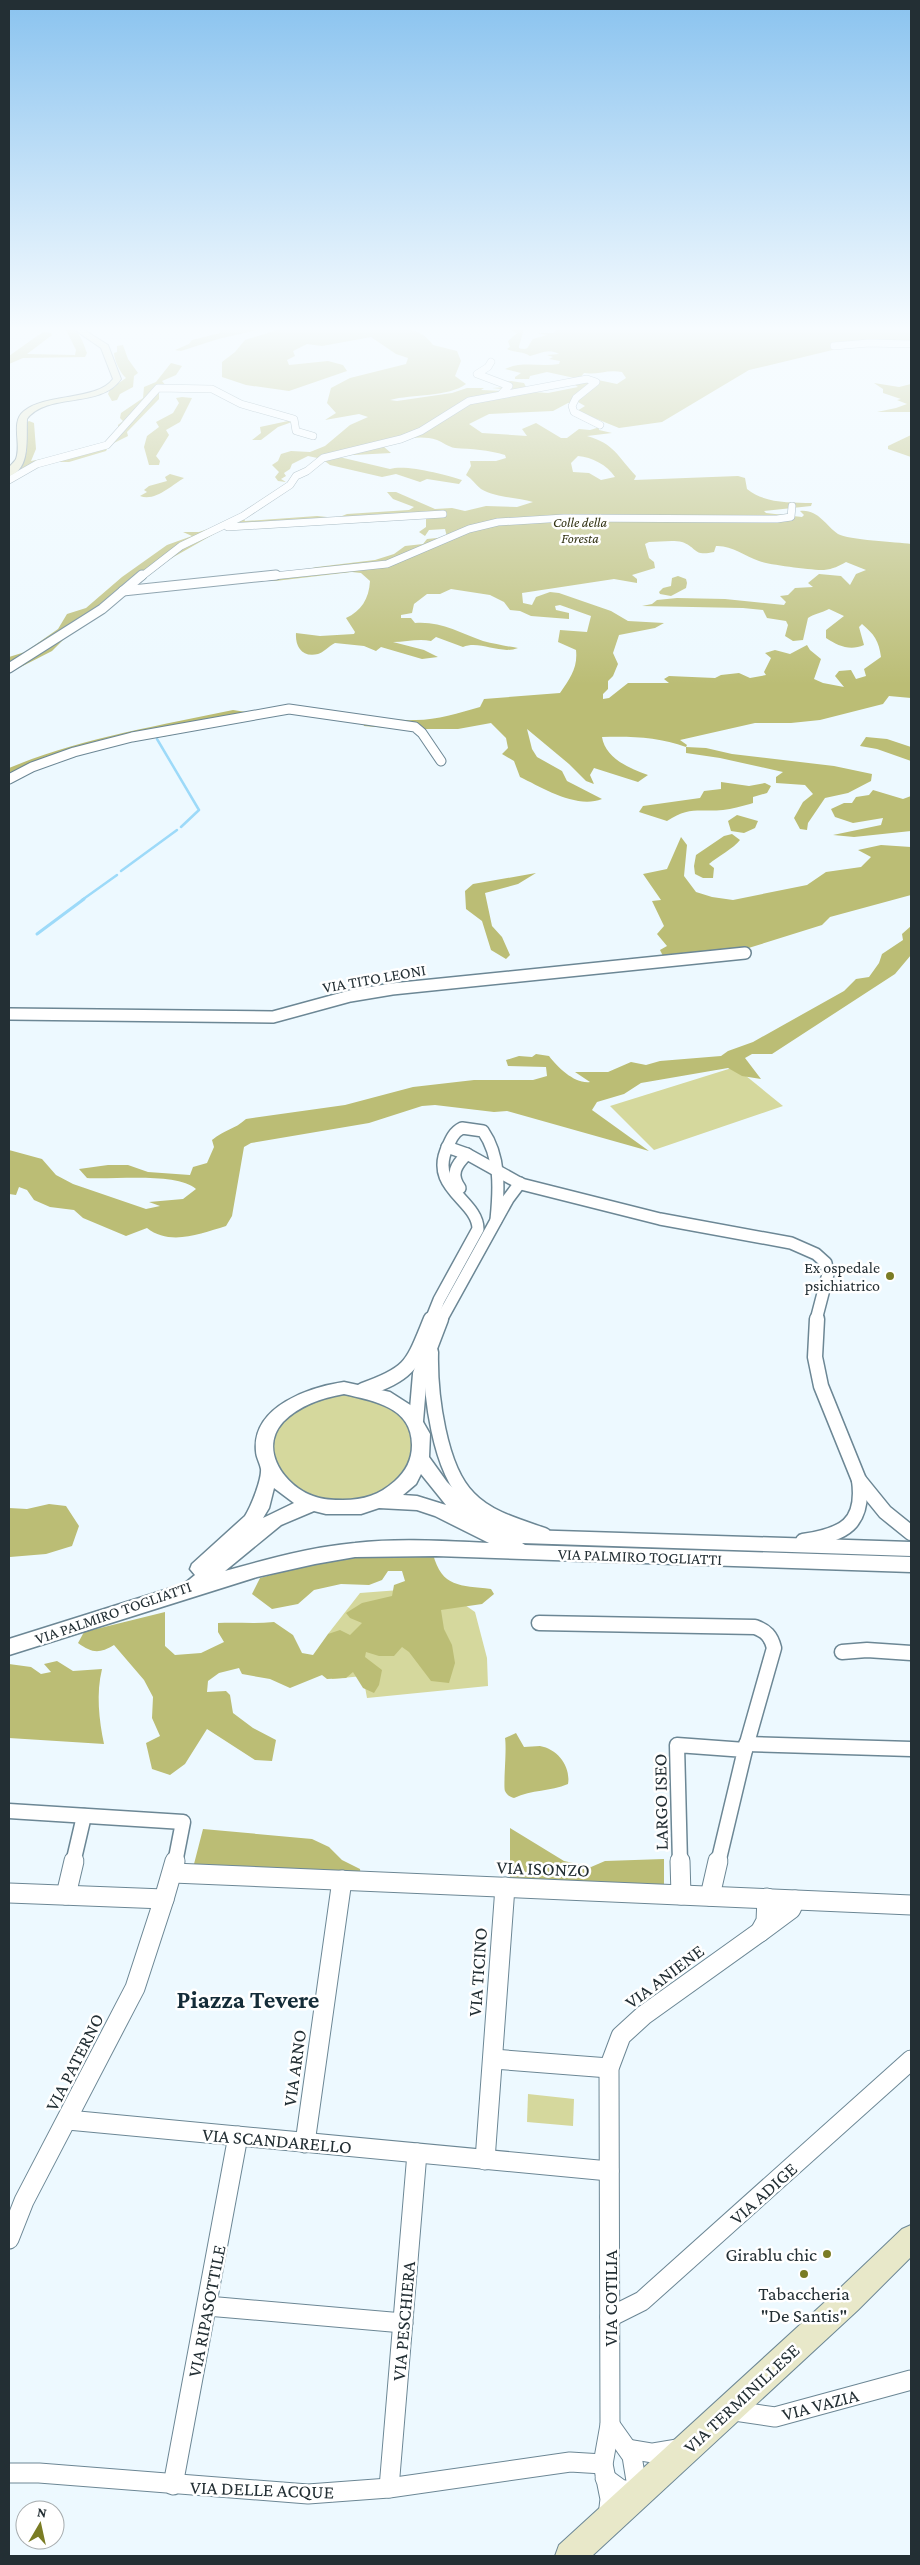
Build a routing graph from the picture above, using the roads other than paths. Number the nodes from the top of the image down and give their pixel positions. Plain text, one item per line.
1 (21, 446) edge
2 (104, 446) edge
3 (373, 446) edge
4 (9, 473) edge
5 (9, 480) edge
6 (792, 506) dead end
7 (443, 514) dead end
8 (221, 528) junction
9 (123, 591) junction
10 (9, 668) edge
11 (441, 761) dead end
12 (9, 779) edge
13 (745, 953) dead end
14 (9, 1014) edge
15 (447, 1147) junction
16 (467, 1154) junction
17 (496, 1168) junction
18 (520, 1183) junction
19 (496, 1220) junction
20 (484, 1242) junction
21 (432, 1343) junction
22 (363, 1390) junction
23 (416, 1421) junction
24 (421, 1459) junction
25 (269, 1471) junction
26 (860, 1480) junction
27 (380, 1500) junction
28 (311, 1504) junction
29 (911, 1533) edge
30 (551, 1537) junction
31 (770, 1545) junction
32 (911, 1549) edge
33 (522, 1552) junction
34 (911, 1565) edge
35 (190, 1590) junction
36 (140, 1605) junction
37 (539, 1623) dead end
38 (9, 1647) edge
39 (842, 1652) dead end
40 (911, 1654) edge
41 (746, 1747) junction
42 (911, 1749) edge
43 (9, 1811) edge
44 (84, 1816) junction
45 (173, 1873) junction
46 (342, 1880) junction
47 (505, 1887) junction
48 (9, 1893) edge
49 (66, 1895) junction
50 (681, 1895) junction
51 (710, 1896) junction
52 (767, 1898) junction
53 (164, 1899) junction
54 (796, 1900) junction
55 (911, 1904) edge
56 (760, 1932) junction
57 (493, 2059) junction
58 (911, 2060) edge
59 (609, 2068) junction
60 (68, 2120) junction
61 (238, 2136) junction
62 (305, 2143) junction
63 (417, 2154) junction
64 (485, 2160) junction
65 (609, 2172) junction
66 (911, 2238) edge
67 (9, 2239) edge
68 (207, 2306) junction
69 (610, 2317) junction
70 (403, 2323) junction
71 (911, 2380) edge
72 (728, 2410) junction
73 (610, 2425) junction
74 (692, 2443) junction
75 (628, 2449) junction
76 (604, 2471) junction
77 (9, 2472) edge
78 (174, 2485) junction
79 (389, 2488) junction
80 (638, 2494) junction
81 (592, 2539) edge
82 (570, 2556) edge

1 - 4 main road
2 - 5 street
3 - 8 street
6 - 9 street
7 - 8 street
8 - 9 street
9 - 10 street
11 - 12 street
13 - 14 street, VIA TITO LEONI
15 - 16 street
15 - 17 street
15 - 22 street
16 - 17 street
16 - 20 street
17 - 18 street
17 - 19 street
18 - 19 street
18 - 26 street
19 - 20 street
20 - 21 street
21 - 23 street
21 - 30 street
22 - 23 street
22 - 25 street
23 - 24 street
24 - 27 street
24 - 30 street, VIA PALMIRO TOGLIATTI
25 - 28 street
25 - 36 street
26 - 29 street
26 - 31 street
27 - 28 street
27 - 33 street, VIA PALMIRO TOGLIATTI
28 - 35 street, VIA PALMIRO TOGLIATTI
30 - 31 street, VIA PALMIRO TOGLIATTI
31 - 32 street, VIA PALMIRO TOGLIATTI
33 - 34 street, VIA PALMIRO TOGLIATTI
33 - 35 street
35 - 36 street, VIA PALMIRO TOGLIATTI
36 - 38 street, VIA PALMIRO TOGLIATTI
37 - 41 street
39 - 40 street
41 - 42 street
41 - 50 street, LARGO ISEO
41 - 51 street
43 - 44 street
44 - 45 street, VIA PATERNO
44 - 49 street
45 - 46 street, VIA ISONZO
45 - 53 street, VIA PATERNO
46 - 47 street, VIA ISONZO
46 - 62 street, VIA ARNO
47 - 50 street, VIA ISONZO
47 - 57 street, VIA TICINO
48 - 49 street
49 - 53 street
50 - 51 street, VIA ISONZO
51 - 52 street, VIA ISONZO
52 - 54 street, VIA ISONZO
52 - 56 street
53 - 60 street, VIA PATERNO
54 - 55 street, VIA ISONZO
54 - 56 street, VIA ANIENE
56 - 59 street, VIA ANIENE
57 - 59 street
57 - 64 street
58 - 69 street, VIA ADIGE
59 - 65 street
60 - 61 street, VIA SCANDARELLO
60 - 67 street, VIA PATERNO
61 - 62 street, VIA SCANDARELLO
61 - 68 street, VIA RIPASOTTILE
62 - 63 street, VIA SCANDARELLO
63 - 64 street, VIA SCANDARELLO
63 - 70 street, VIA PESCHIERA
64 - 65 street
65 - 69 street, VIA COTILIA
66 - 72 main road, VIA TERMINILLESE
68 - 70 street
68 - 78 street, VIA RIPASOTTILE
69 - 73 street, VIA COTILIA
70 - 79 street, VIA PESCHIERA
71 - 72 street, VIA VAZIA
72 - 74 main road, VIA TERMINILLESE
73 - 75 street
73 - 76 street
74 - 75 street
74 - 80 main road, VIA TERMINILLESE
75 - 80 street
76 - 79 street, VIA DELLE ACQUE
76 - 80 street
76 - 81 street
77 - 78 street, VIA DELLE ACQUE
78 - 79 street, VIA DELLE ACQUE
80 - 81 main road, VIA TERMINILLESE
81 - 82 main road, VIA TERMINILLESE

